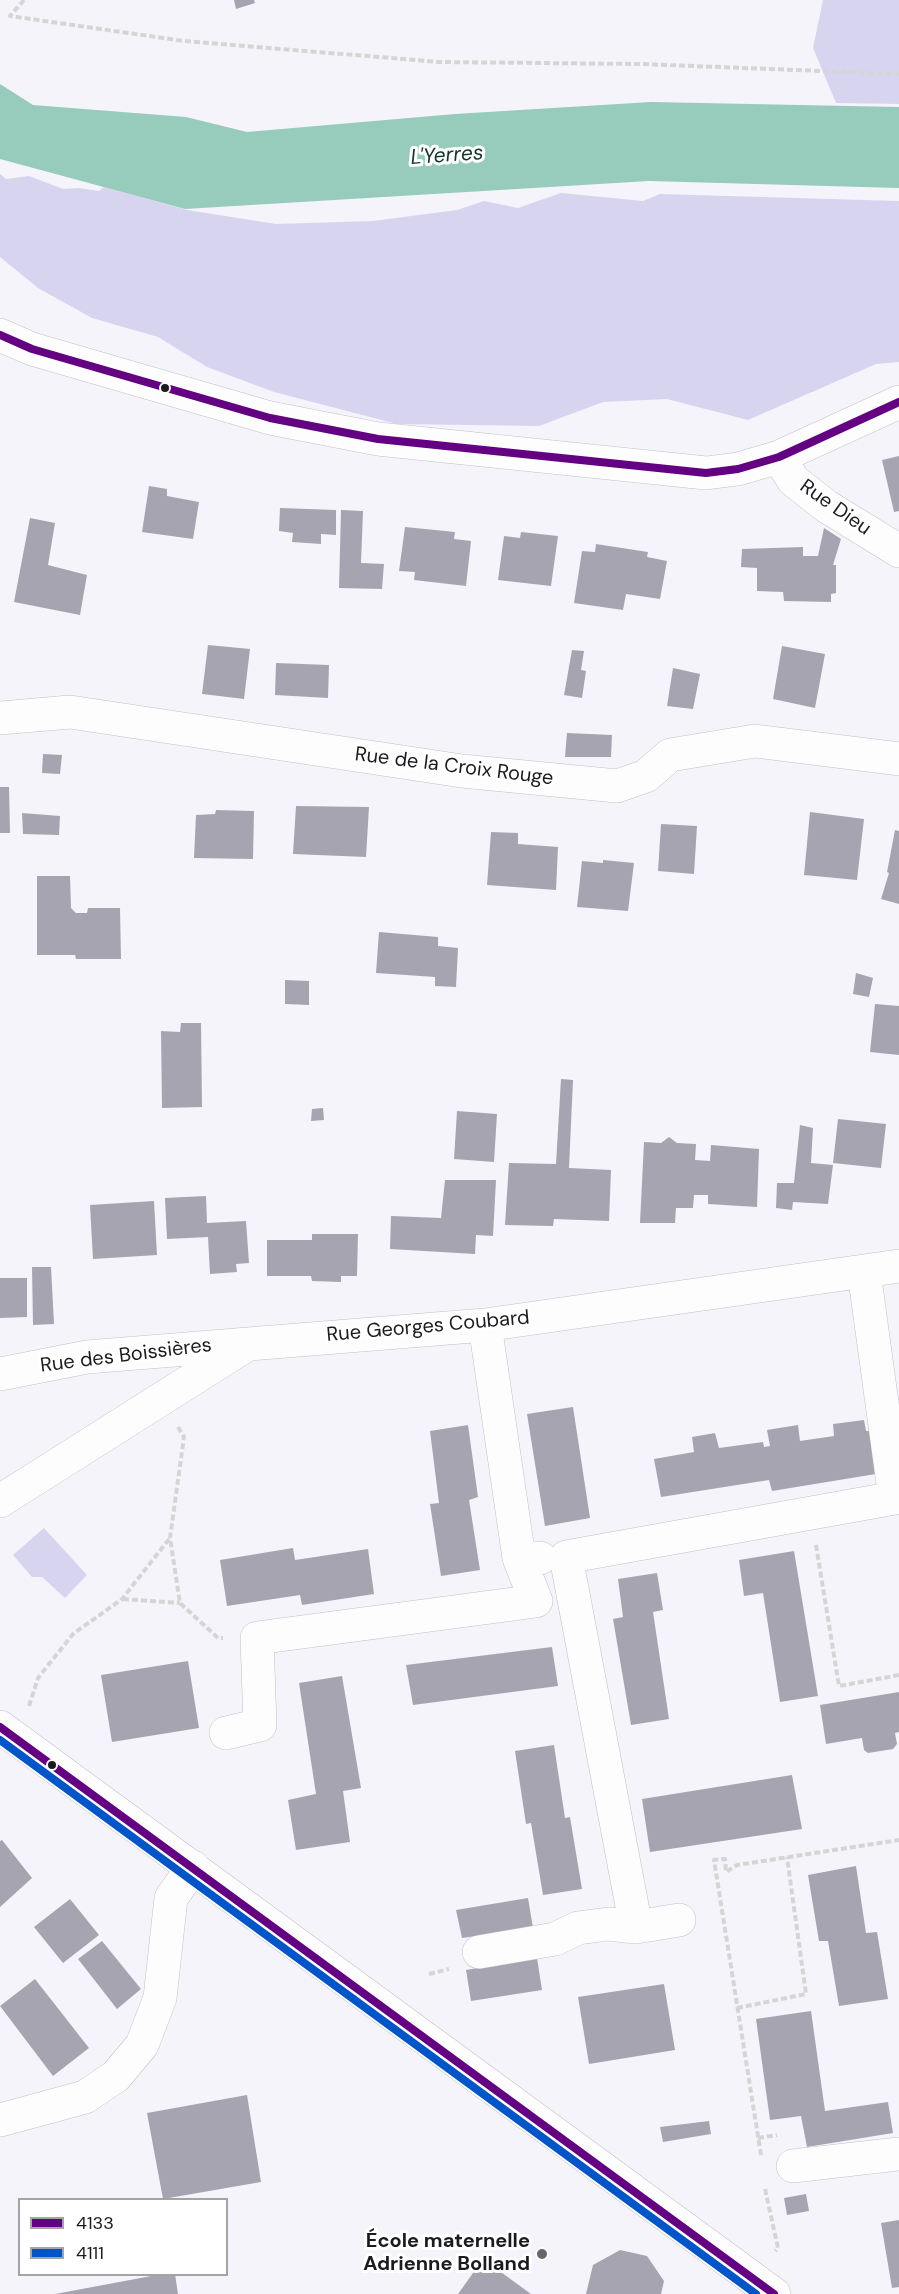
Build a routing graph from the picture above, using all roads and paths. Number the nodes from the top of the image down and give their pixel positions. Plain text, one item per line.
1 (24, 0) edge
2 (899, 74) edge
3 (0, 336) edge
4 (899, 402) edge
5 (778, 458) junction
6 (899, 551) edge
7 (0, 718) edge
8 (899, 759) edge
9 (899, 1266) edge
10 (864, 1272) junction
11 (485, 1325) junction
12 (252, 1342) junction
13 (0, 1374) edge
14 (162, 1397) junction
15 (0, 1501) edge
16 (810, 1513) junction
17 (170, 1538) junction
18 (566, 1557) junction
19 (519, 1558) junction
20 (122, 1599) junction
21 (180, 1604) junction
22 (257, 1638) junction
23 (899, 1675) edge
24 (5, 1731) edge
25 (226, 1733) dead end
26 (899, 1840) edge
27 (788, 1857) junction
28 (193, 1867) junction
29 (679, 1920) dead end
30 (636, 1927) junction
31 (479, 1953) dead end
32 (737, 2007) junction
33 (0, 2120) edge
34 (899, 2154) edge
35 (762, 2161) dead end
36 (794, 2166) dead end
37 (765, 2185) dead end
38 (772, 2256) dead end
39 (774, 2294) edge

1 - 2 path
3 - 5 street
4 - 5 street
5 - 6 street, Rue Dieu
7 - 8 street, Rue de la Croix Rouge
9 - 10 street, Rue Georges Coubard
10 - 11 street, Rue Georges Coubard
10 - 16 street
11 - 12 street, Rue Georges Coubard
11 - 19 street
12 - 13 street, Rue des Boissières
12 - 14 street, Rue Georges Coubard
14 - 15 street, Rue Georges Coubard
14 - 17 path
16 - 18 street
16 - 23 path
17 - 20 path
17 - 21 path
18 - 19 street
18 - 30 street
19 - 22 street
20 - 21 path
20 - 24 path
21 - 22 path
22 - 25 street
24 - 28 street
26 - 27 path
27 - 32 path
27 - 32 path
28 - 33 street
28 - 39 street
29 - 30 street
30 - 31 street
32 - 35 path
34 - 36 street
37 - 38 path

